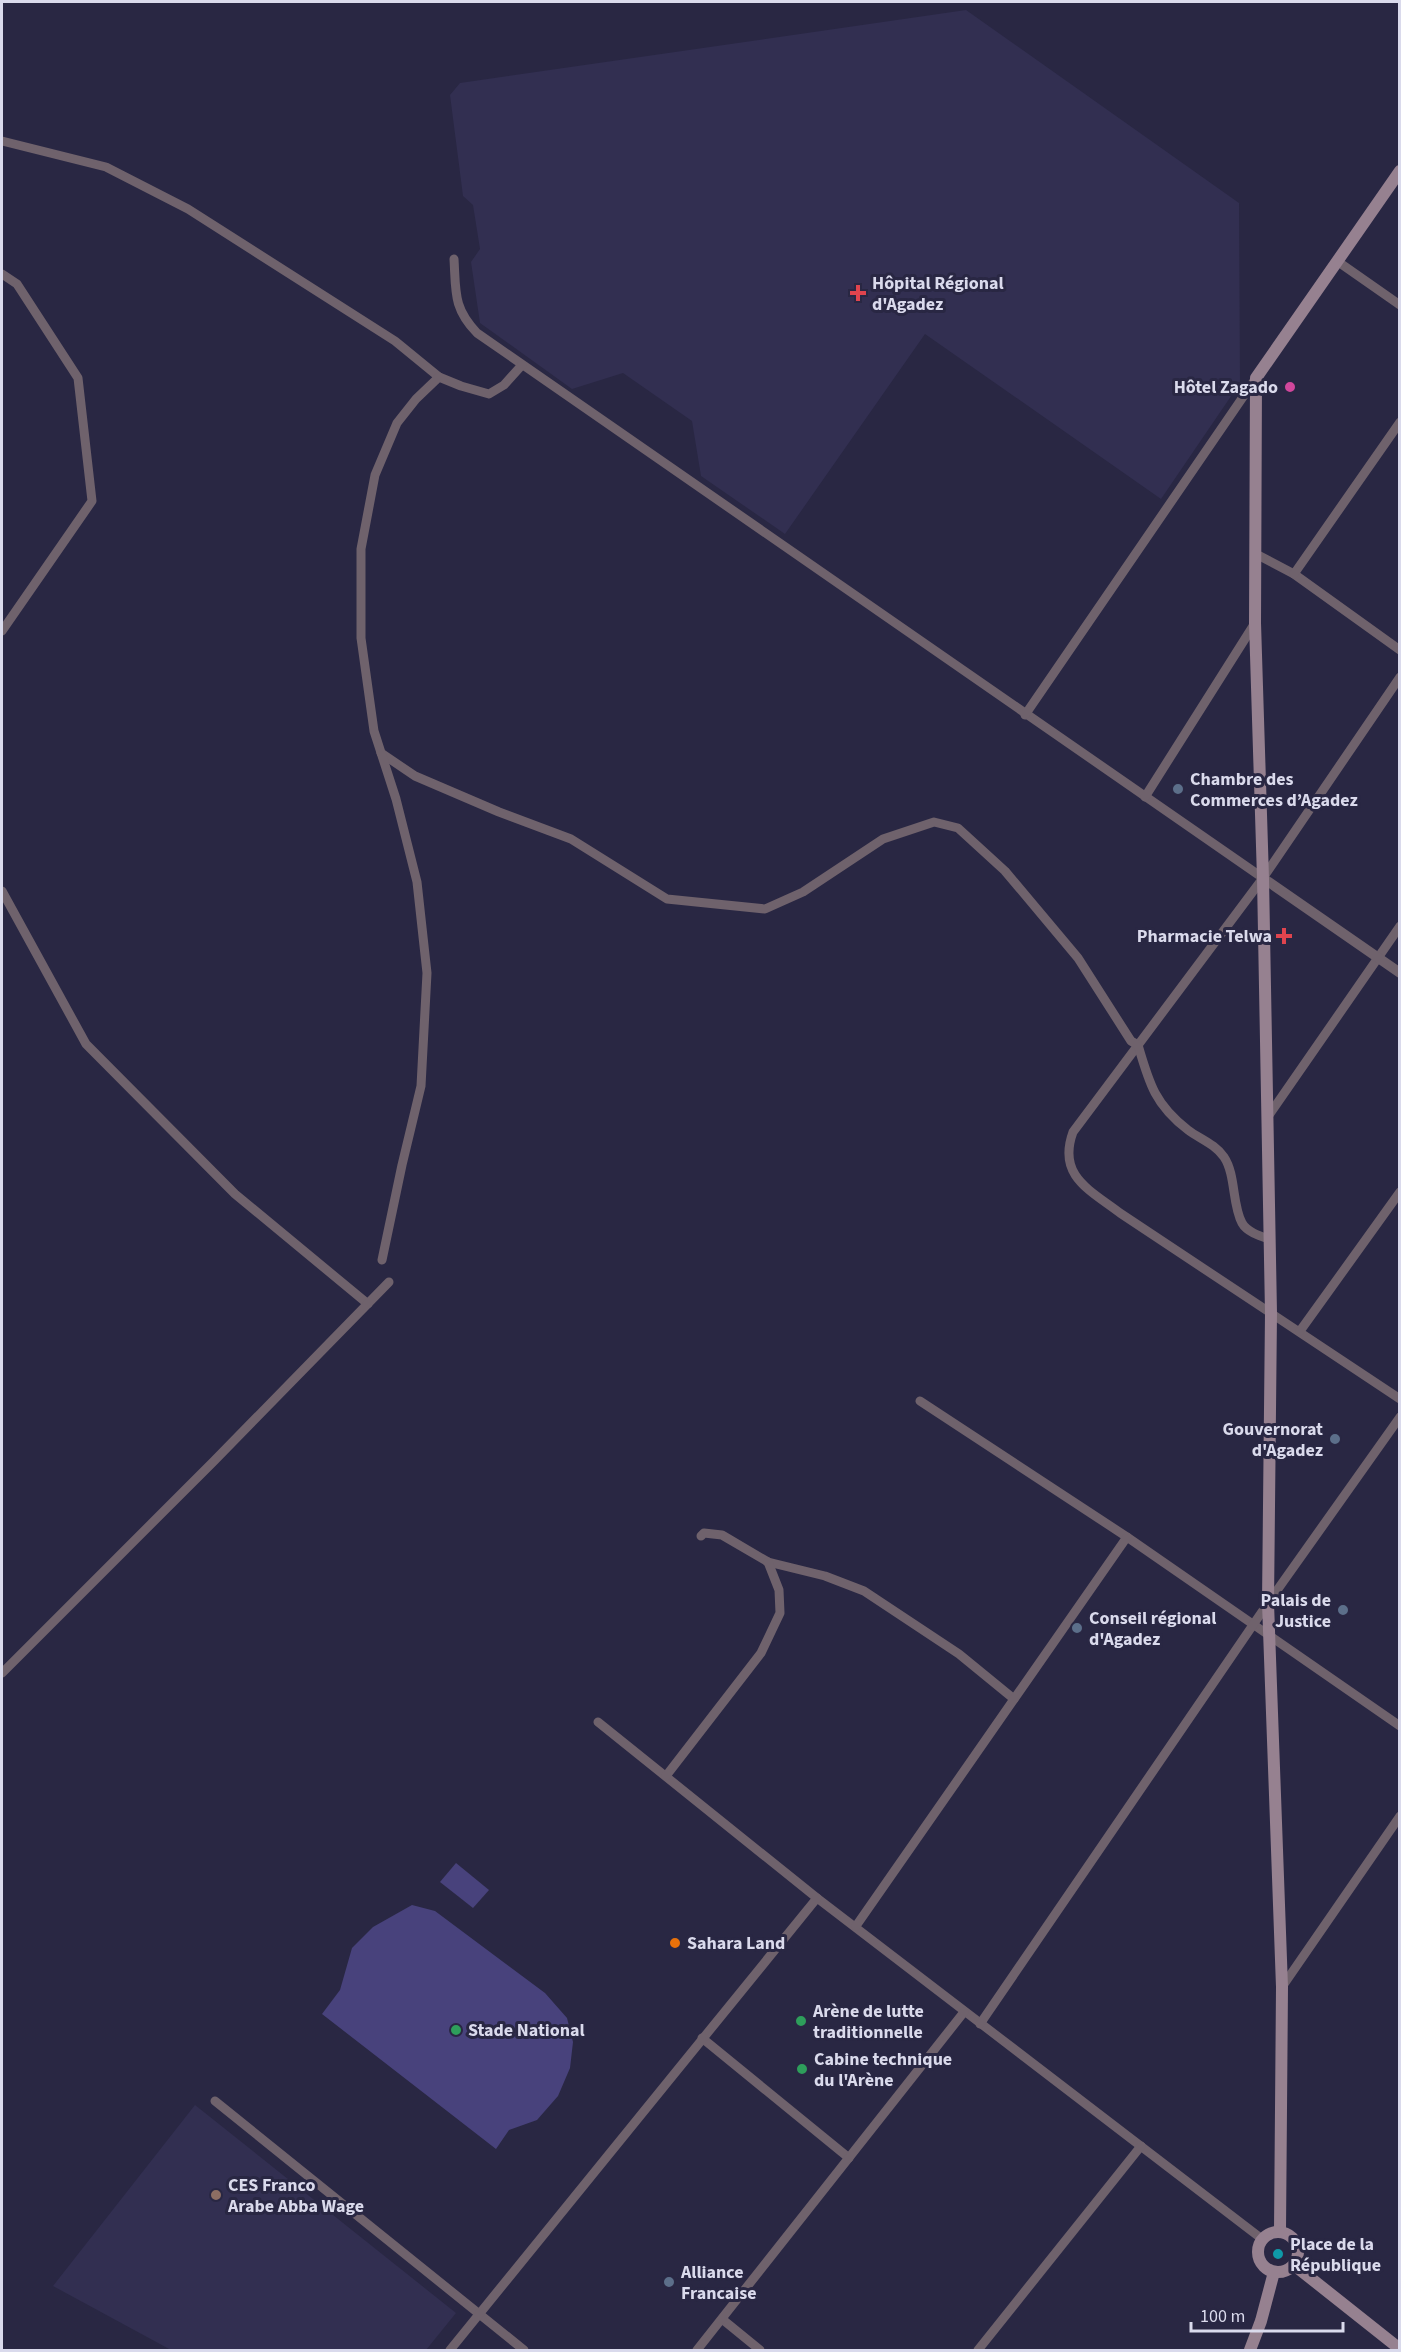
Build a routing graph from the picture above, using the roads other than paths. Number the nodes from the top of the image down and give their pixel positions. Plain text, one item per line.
1 (2, 141) edge
2 (1400, 171) edge
3 (454, 259) dead end
4 (1337, 261) junction
5 (2, 274) edge
6 (1400, 305) edge
7 (522, 365) junction
8 (439, 377) junction
9 (1256, 378) junction
10 (1400, 422) edge
11 (1256, 554) junction
12 (1294, 574) junction
13 (1255, 623) junction
14 (2, 631) edge
15 (1400, 650) edge
16 (1400, 677) edge
17 (1025, 714) junction
18 (381, 753) junction
19 (1145, 797) junction
20 (1263, 878) junction
21 (2, 891) edge
22 (1400, 926) edge
23 (1378, 958) junction
24 (1400, 973) edge
25 (1138, 1046) junction
26 (1267, 1118) junction
27 (1400, 1192) edge
28 (1269, 1239) junction
29 (382, 1260) dead end
30 (389, 1282) dead end
31 (368, 1304) junction
32 (1271, 1313) junction
33 (1300, 1331) junction
34 (1400, 1399) edge
35 (920, 1401) dead end
36 (1400, 1417) edge
37 (701, 1536) dead end
38 (1127, 1537) junction
39 (768, 1562) junction
40 (1268, 1603) junction
41 (1255, 1625) junction
42 (1269, 1635) junction
43 (2, 1673) edge
44 (1014, 1699) junction
45 (598, 1722) dead end
46 (1400, 1726) edge
47 (666, 1776) junction
48 (1400, 1816) edge
49 (817, 1898) junction
50 (856, 1926) junction
51 (1282, 1987) junction
52 (964, 2012) junction
53 (980, 2024) junction
54 (702, 2038) junction
55 (214, 2101) dead end
56 (1140, 2146) junction
57 (849, 2158) junction
58 (1280, 2231) junction
59 (1262, 2239) junction
60 (1294, 2265) junction
61 (1274, 2272) junction
62 (479, 2314) junction
63 (722, 2319) junction
64 (1400, 2349) edge
65 (450, 2350) edge
66 (524, 2350) edge
67 (697, 2350) edge
68 (760, 2350) edge
69 (978, 2350) edge
70 (1250, 2350) edge

1 - 8 street
2 - 4 main road
3 - 7 street
4 - 6 street
4 - 9 main road
5 - 14 street
7 - 8 street
7 - 17 street
8 - 18 street
9 - 11 main road
9 - 17 street
10 - 12 street
11 - 12 street
11 - 13 main road
12 - 15 street
13 - 19 street
13 - 20 main road
16 - 20 street
17 - 19 street
18 - 25 street
18 - 29 street
19 - 20 street
20 - 23 street
20 - 25 street
20 - 26 main road
21 - 31 street
22 - 23 street
23 - 24 street
23 - 26 street
25 - 28 street
25 - 32 street
26 - 28 main road
27 - 33 street
28 - 32 main road
30 - 31 street
31 - 43 street
32 - 33 street
32 - 40 main road
33 - 34 street
35 - 38 street
36 - 40 street
37 - 39 street
38 - 41 street
38 - 44 street
39 - 44 street
39 - 47 street
40 - 41 street
40 - 42 main road
41 - 42 street
41 - 53 street
42 - 46 street
42 - 51 main road
44 - 50 street
45 - 47 street
47 - 49 street
48 - 51 street
49 - 50 street
49 - 54 street
50 - 52 street
51 - 58 main road
52 - 53 street
52 - 57 street
53 - 56 street
54 - 57 street
54 - 62 street
55 - 62 street
56 - 59 street
56 - 69 street
57 - 63 street
58 - 59 main road
58 - 60 main road
59 - 61 main road
60 - 61 main road
60 - 64 main road
61 - 70 main road
62 - 65 street
62 - 66 street
63 - 67 street
63 - 68 street

